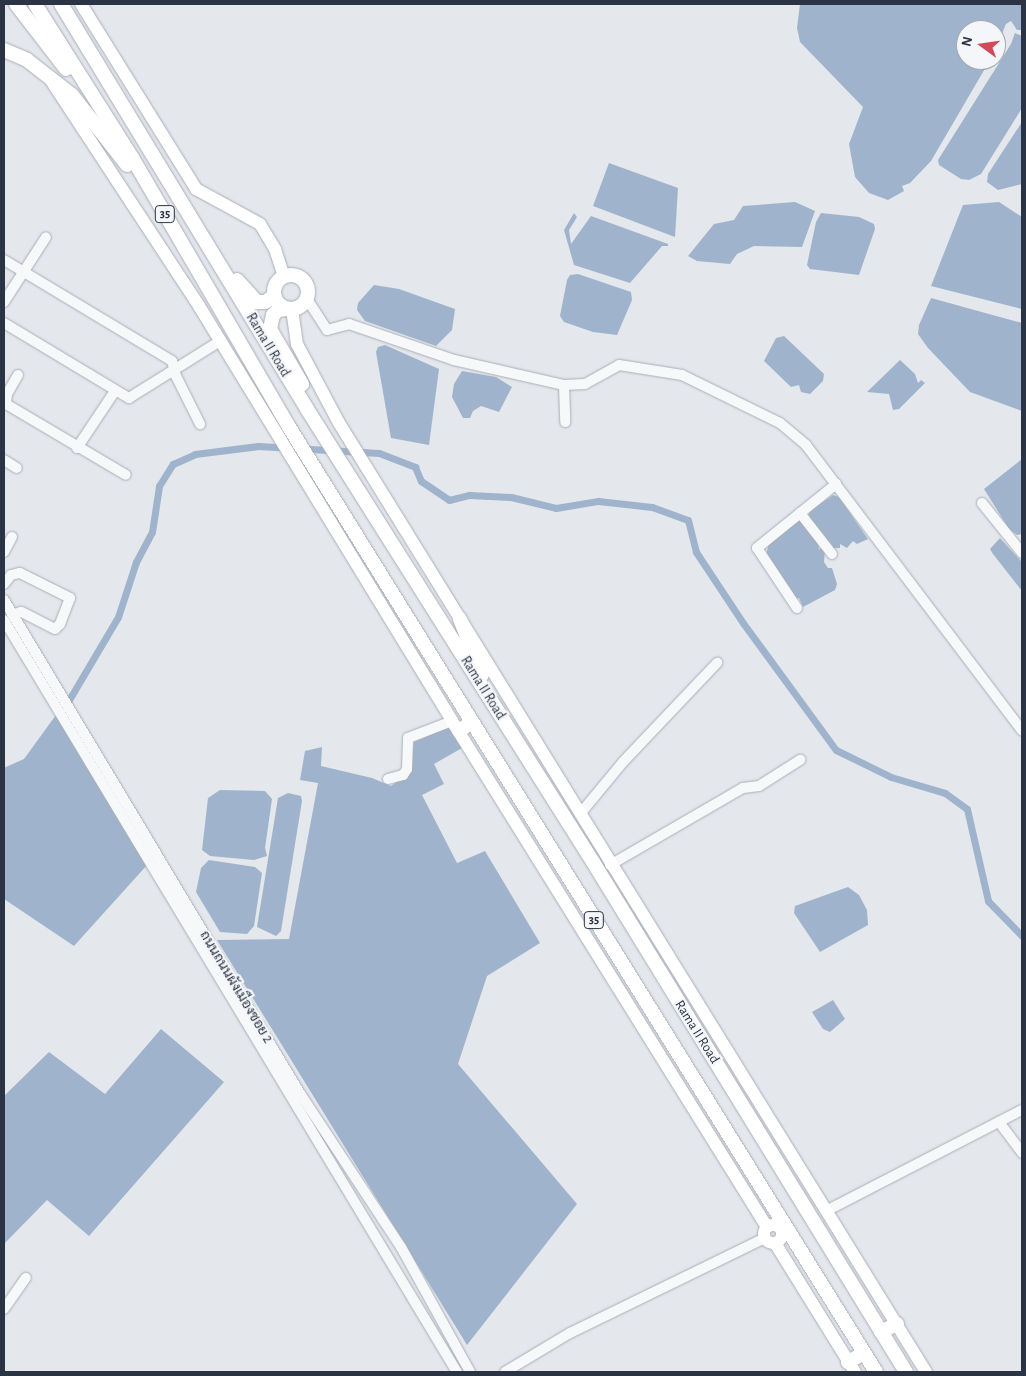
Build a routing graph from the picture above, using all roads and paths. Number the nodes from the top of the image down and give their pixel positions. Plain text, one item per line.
1 (16, 4) edge
2 (35, 4) edge
3 (61, 4) edge
4 (73, 4) edge
5 (81, 4) edge
6 (4, 50) edge
7 (48, 75) junction
8 (112, 86) junction
9 (148, 149) junction
10 (133, 159) junction
11 (159, 204) junction
12 (188, 213) junction
13 (46, 237) dead end
14 (4, 260) edge
15 (23, 272) junction
16 (284, 276) junction
17 (274, 296) junction
18 (307, 299) junction
19 (4, 302) edge
20 (289, 309) junction
21 (4, 323) edge
22 (220, 341) junction
23 (175, 369) junction
24 (18, 375) dead end
25 (564, 385) junction
26 (115, 391) junction
27 (307, 409) junction
28 (565, 422) dead end
29 (200, 424) dead end
30 (77, 448) junction
31 (4, 460) edge
32 (17, 468) dead end
33 (126, 475) dead end
34 (836, 484) junction
35 (982, 503) dead end
36 (800, 513) junction
37 (12, 537) dead end
38 (4, 552) edge
39 (1022, 553) edge
40 (832, 554) dead end
41 (4, 584) edge
42 (4, 600) edge
43 (797, 608) dead end
44 (8, 617) edge
45 (460, 619) junction
46 (717, 663) dead end
47 (495, 708) junction
48 (472, 722) junction
49 (455, 726) junction
50 (1022, 731) edge
51 (800, 760) dead end
52 (388, 779) dead end
53 (580, 814) junction
54 (610, 865) junction
55 (1022, 1110) edge
56 (999, 1122) junction
57 (316, 1128) junction
58 (1022, 1153) edge
59 (826, 1211) junction
60 (774, 1232) junction
61 (26, 1278) dead end
62 (4, 1309) edge
63 (897, 1324) junction
64 (881, 1332) junction
65 (864, 1353) junction
66 (852, 1367) edge
67 (457, 1372) edge
68 (470, 1372) edge
69 (505, 1372) edge
70 (876, 1372) edge
71 (906, 1372) edge
72 (926, 1372) edge

1 - 10 highway
2 - 10 highway, Rama II Road / 35
3 - 8 highway, Rama II Road / 35
4 - 8 highway
5 - 16 main road
6 - 7 highway
7 - 11 highway
7 - 22 main road, Rama II Road / 35
8 - 9 highway, Rama II Road / 35
9 - 10 highway
9 - 12 highway, Rama II Road / 35
10 - 11 highway, Rama II Road / 35
11 - 48 highway, Rama II Road / 35
12 - 17 highway
12 - 27 highway, Rama II Road / 35
13 - 15 street
14 - 15 street
15 - 19 street
15 - 23 street
16 - 17 highway
16 - 18 highway
17 - 20 highway
18 - 20 highway
18 - 25 street
20 - 27 highway
20 - 45 main road, Rama II Road
21 - 26 street
22 - 23 street
22 - 49 main road, Rama II Road / 35
23 - 26 street
23 - 29 street
24 - 30 street
25 - 28 street
25 - 34 street
26 - 30 street
27 - 47 highway, Rama II Road / 35
30 - 33 street
31 - 32 street
34 - 36 street
34 - 50 street
35 - 39 street
36 - 40 street
36 - 43 street
37 - 38 street
41 - 44 street
42 - 44 street, ถนนถนนผังเมืองซอย 2
44 - 57 street, ถนนถนนผังเมืองซอย 2
45 - 47 highway
45 - 53 main road, Rama II Road
46 - 53 street
47 - 64 highway, Rama II Road / 35
48 - 49 highway
48 - 60 highway, Rama II Road / 35
49 - 52 street
49 - 60 main road, Rama II Road / 35
51 - 54 street
53 - 54 main road, Rama II Road
54 - 59 main road, Rama II Road
55 - 56 street
56 - 58 street
56 - 59 street
57 - 67 street, ถนนถนนผังเมืองซอย 2
57 - 68 street, ถนนถนนผังเมืองซอย 2
59 - 63 main road, Rama II Road
60 - 65 highway, Rama II Road / 35
60 - 66 main road, Rama II Road / 35
60 - 69 street
61 - 62 street
63 - 64 highway
63 - 72 main road, Rama II Road
64 - 71 highway, Rama II Road / 35
65 - 66 highway
65 - 70 highway, Rama II Road / 35

